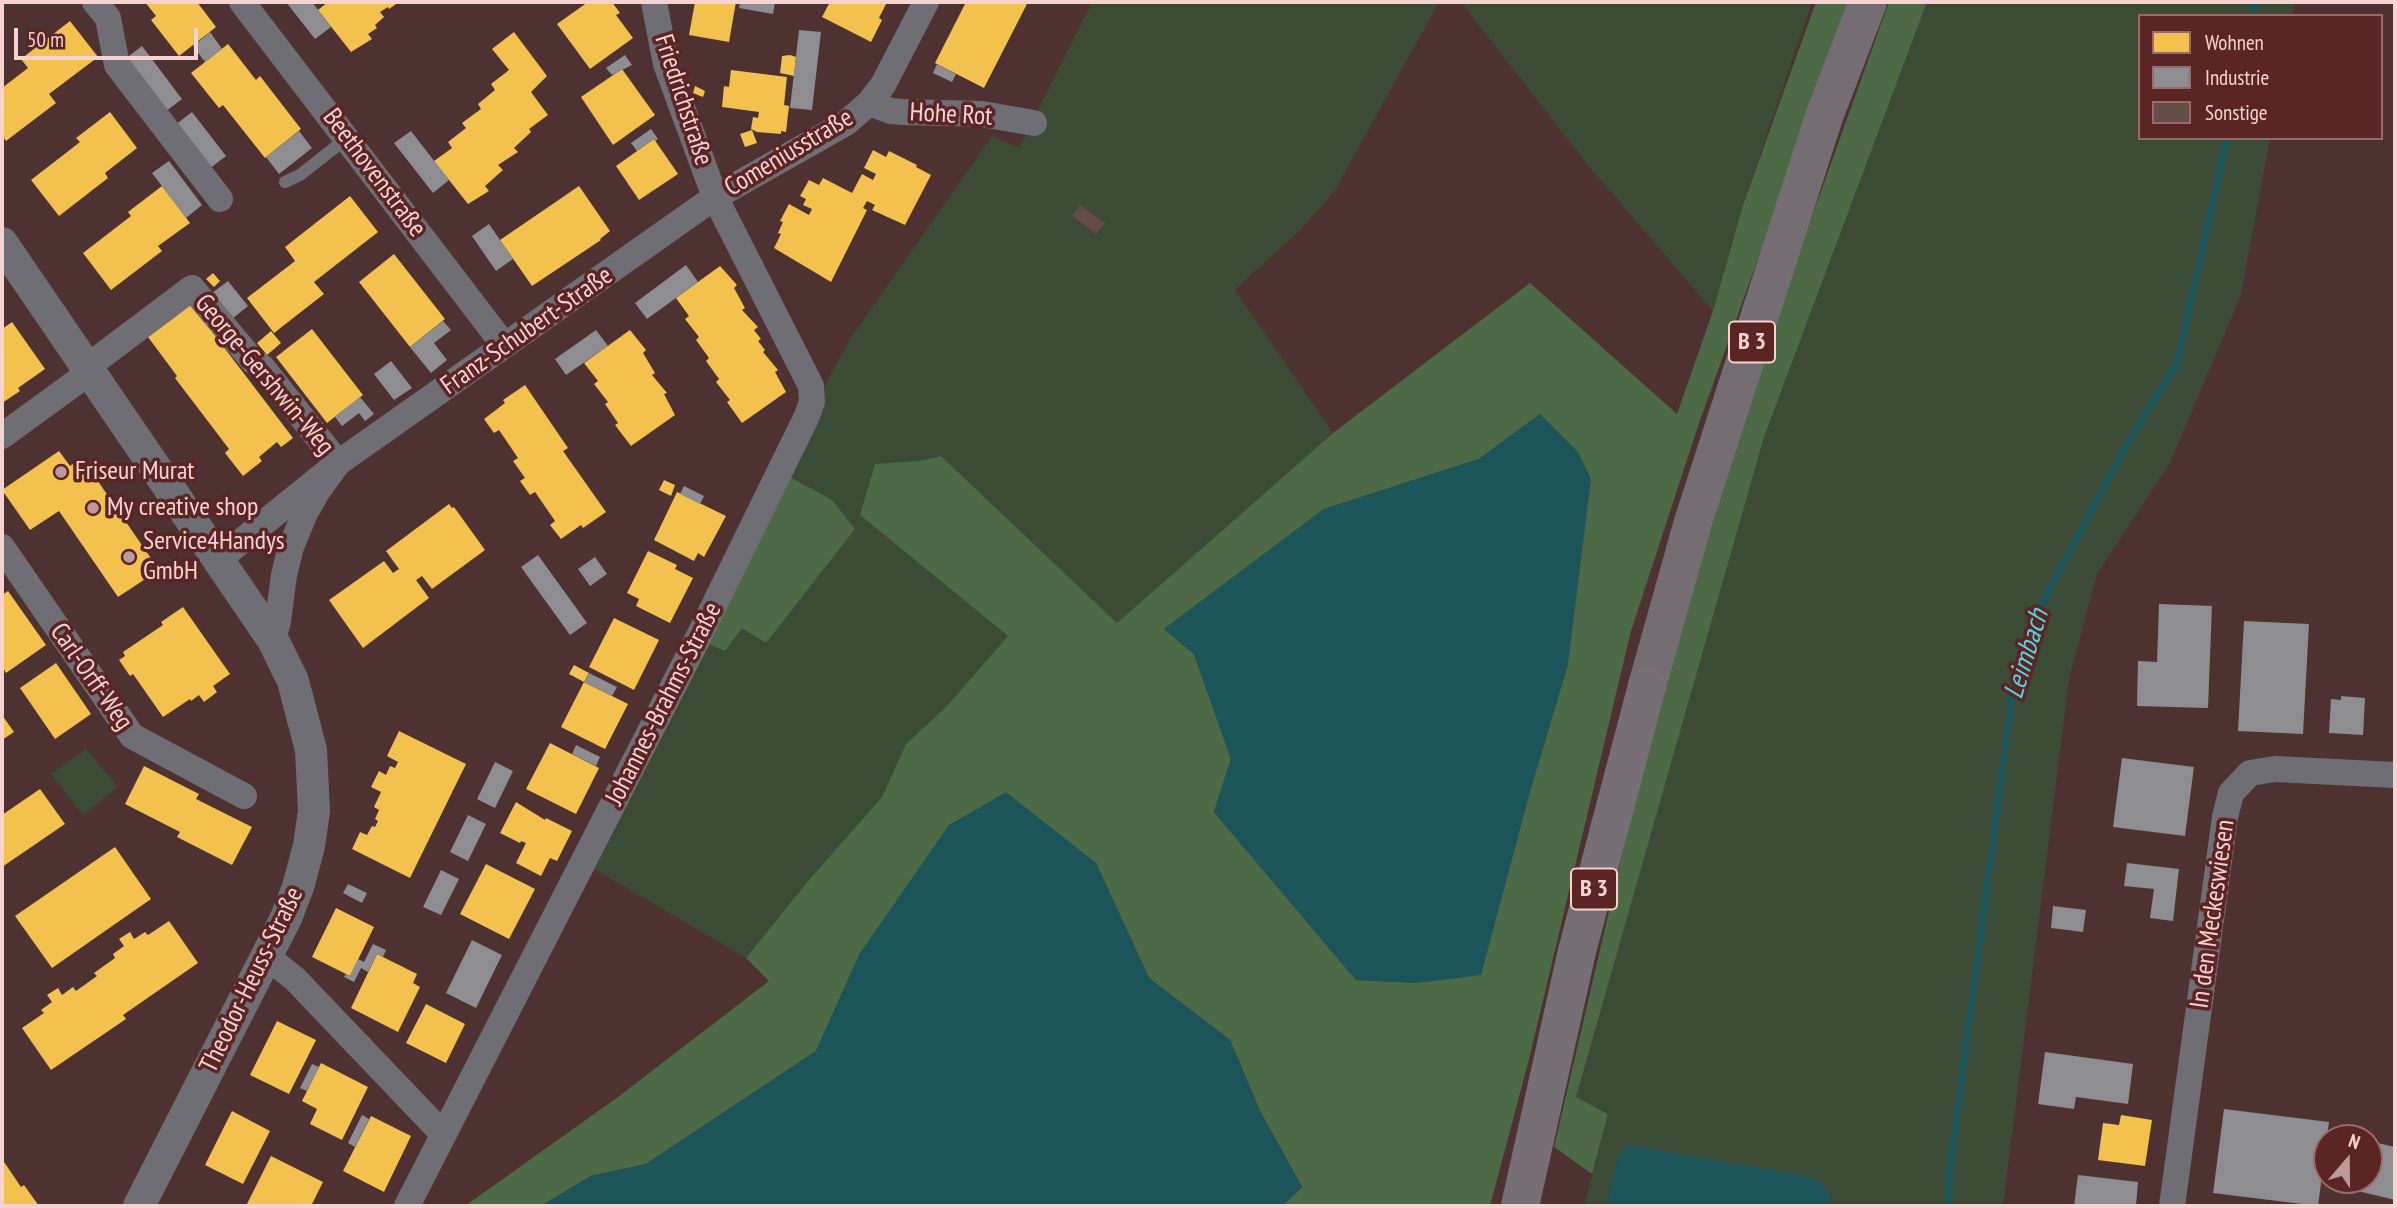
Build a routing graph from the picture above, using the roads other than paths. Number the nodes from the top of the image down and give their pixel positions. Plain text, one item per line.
1 (95, 2) edge
2 (242, 2) edge
3 (653, 2) edge
4 (926, 2) edge
5 (1868, 2) edge
6 (869, 103) junction
7 (1034, 123) dead end
8 (347, 137) junction
9 (285, 182) dead end
10 (715, 197) junction
11 (219, 199) dead end
12 (2, 243) edge
13 (505, 345) junction
14 (89, 370) junction
15 (2, 436) edge
16 (338, 463) junction
17 (2, 547) edge
18 (218, 560) junction
19 (273, 640) junction
20 (1647, 686) joint
21 (2395, 775) edge
22 (244, 796) dead end
23 (266, 956) junction
24 (443, 1134) junction
25 (139, 1206) edge
26 (407, 1206) edge
27 (1520, 1206) edge
28 (2172, 1206) edge

1 - 11 street
2 - 8 street, Beethovenstraße
3 - 10 street, Friedrichstraße
4 - 6 street, Comeniusstraße
5 - 20 main road, B 3
6 - 7 street, Hohe Rot
6 - 10 street, Comeniusstraße
8 - 9 lane
8 - 13 street, Beethovenstraße
10 - 13 street, Franz-Schubert-Straße
10 - 24 street, Johannes-Brahms-Straße
12 - 14 street, Theodor-Heuss-Straße
13 - 16 street, Franz-Schubert-Straße
14 - 15 street
14 - 16 street, George-Gershwin-Weg
14 - 18 street, Theodor-Heuss-Straße
16 - 18 street, Franz-Schubert-Straße
16 - 19 street, Franz-Schubert-Straße
17 - 22 street, Carl-Orff-Weg
18 - 19 street, Theodor-Heuss-Straße
19 - 23 street, Theodor-Heuss-Straße
20 - 27 highway, B 3
21 - 28 street, In den Meckeswiesen
23 - 24 street
23 - 25 street, Theodor-Heuss-Straße
24 - 26 street, Johannes-Brahms-Straße

